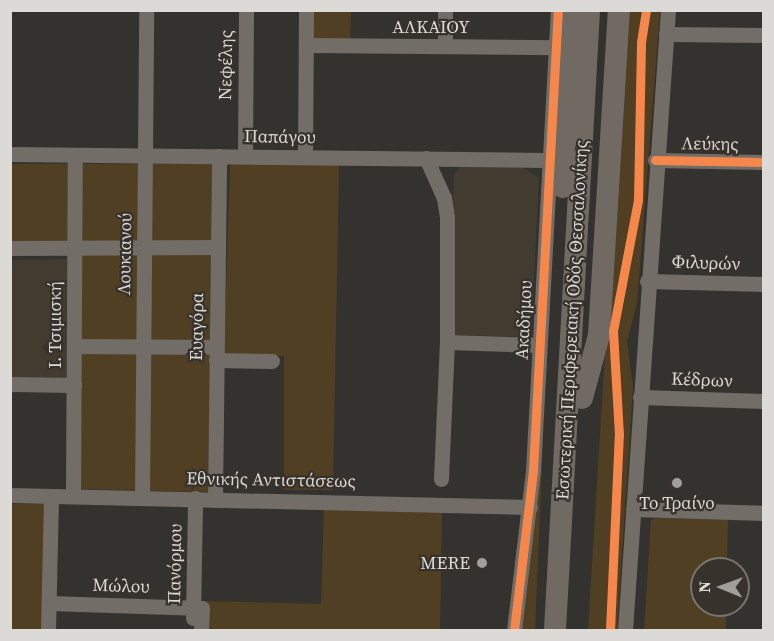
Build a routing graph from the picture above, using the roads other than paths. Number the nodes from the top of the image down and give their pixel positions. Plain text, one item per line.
1 (146, 10) edge
2 (246, 10) edge
3 (306, 10) edge
4 (445, 10) edge
5 (558, 10) edge
6 (571, 10) edge
7 (589, 10) edge
8 (603, 10) edge
9 (620, 10) edge
10 (668, 10) edge
11 (666, 34) junction
12 (764, 35) edge
13 (306, 45) junction
14 (445, 46) junction
15 (556, 47) junction
16 (10, 154) edge
17 (75, 155) junction
18 (145, 155) junction
19 (219, 156) junction
20 (245, 156) junction
21 (305, 157) junction
22 (426, 158) junction
23 (548, 160) junction
24 (655, 160) junction
25 (764, 162) edge
26 (75, 247) junction
27 (218, 247) junction
28 (10, 248) edge
29 (144, 248) junction
30 (647, 281) junction
31 (764, 284) edge
32 (447, 342) junction
33 (539, 345) junction
34 (74, 346) junction
35 (143, 346) junction
36 (216, 353) junction
37 (272, 361) dead end
38 (10, 384) edge
39 (74, 385) junction
40 (575, 395) junction
41 (640, 398) junction
42 (764, 401) edge
43 (441, 479) dead end
44 (10, 495) edge
45 (51, 496) junction
46 (73, 496) junction
47 (142, 497) junction
48 (195, 498) junction
49 (215, 498) junction
50 (530, 507) junction
51 (633, 509) junction
52 (764, 513) edge
53 (49, 603) junction
54 (193, 608) junction
55 (48, 630) edge
56 (193, 630) edge
57 (201, 630) edge
58 (514, 630) edge
59 (555, 630) edge
60 (569, 630) edge
61 (625, 630) edge

1 - 18 street, Λουκιανού
2 - 20 street, Νεφέλης
3 - 13 street
4 - 14 street
5 - 15 street, Ακαδήμου
6 - 40 highway
7 - 40 highway, Εσωτερική Περιφερειακή Οδός Θεσσαλονίκης
8 - 40 highway, Εσωτερική Περιφερειακή Οδός Θεσσαλονίκης
9 - 40 highway
10 - 11 street
11 - 12 street
11 - 24 street
13 - 14 street, ΑΛΚΑΙΟΥ
13 - 21 street
14 - 15 street, ΑΛΚΑΙΟΥ
15 - 23 street, Ακαδήμου
16 - 17 street, Παπάγου
17 - 18 street, Παπάγου
17 - 26 street, Ι. Τσιμισκή
18 - 19 street, Παπάγου
18 - 29 street, Λουκιανού
19 - 20 street, Παπάγου
19 - 27 street, Ευαγόρα
20 - 21 street, Παπάγου
21 - 22 street, Παπάγου
22 - 23 street, Παπάγου
22 - 32 street
23 - 33 street, Ακαδήμου
24 - 25 street, Λεύκης
24 - 30 street
26 - 28 street
26 - 29 street
26 - 34 street, Ι. Τσιμισκή
27 - 29 street
27 - 36 street, Ευαγόρα
29 - 35 street, Λουκιανού
30 - 31 street, Φιλυρών
30 - 41 street
32 - 33 street
32 - 43 street
33 - 50 street, Ακαδήμου
34 - 35 street
34 - 39 street, Ι. Τσιμισκή
35 - 36 street
35 - 47 street, Λουκιανού
36 - 37 street
36 - 49 street, Ευαγόρα
38 - 39 street
39 - 46 street, Ι. Τσιμισκή
40 - 59 highway, Εσωτερική Περιφερειακή Οδός Θεσσαλονίκης
40 - 60 highway, Εσωτερική Περιφερειακή Οδός Θεσσαλονίκης
41 - 42 street, Κέδρων
41 - 51 street
44 - 45 street, Εθνικής Αντιστάσεως
45 - 46 street, Εθνικής Αντιστάσεως
45 - 53 street
46 - 47 street, Εθνικής Αντιστάσεως
47 - 48 street, Εθνικής Αντιστάσεως
48 - 49 street, Εθνικής Αντιστάσεως
48 - 54 street, Πανόρμου
49 - 50 street, Εθνικής Αντιστάσεως
50 - 58 street, Ακαδήμου
51 - 52 street
51 - 61 street
53 - 54 street, Μώλου
53 - 55 street
54 - 56 street, Πανόρμου
54 - 57 street

